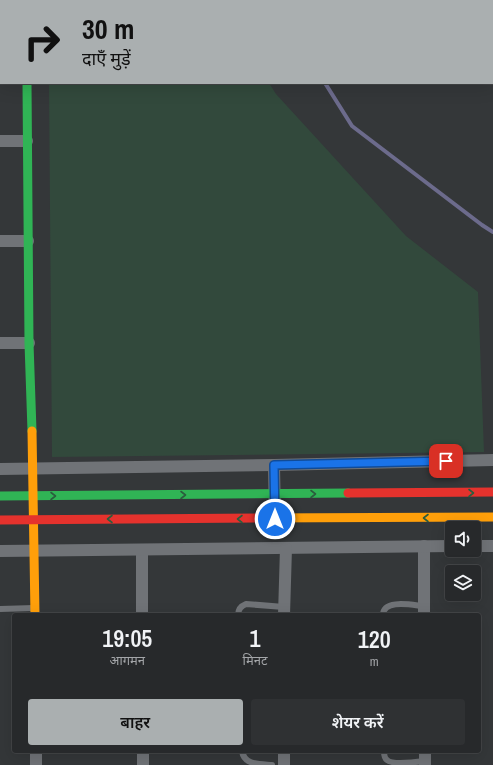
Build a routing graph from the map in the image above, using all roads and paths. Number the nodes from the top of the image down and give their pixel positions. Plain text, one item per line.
1 (27, 84) edge
2 (0, 141) edge
3 (27, 141) junction
4 (0, 241) edge
5 (28, 241) junction
6 (0, 343) edge
7 (29, 343) junction
8 (493, 460) edge
9 (274, 465) junction
10 (0, 469) edge
11 (33, 469) junction
12 (493, 492) edge
13 (275, 494) junction
14 (0, 496) edge
15 (34, 496) junction
16 (493, 517) edge
17 (275, 519) junction
18 (0, 520) edge
19 (34, 520) junction
20 (424, 546) junction
21 (445, 546) edge
22 (481, 546) edge
23 (493, 546) edge
24 (286, 548) junction
25 (142, 550) junction
26 (0, 551) edge
27 (34, 551) junction
28 (0, 609) edge
29 (424, 610) edge
30 (35, 611) edge
31 (284, 611) edge
32 (142, 613) edge
33 (238, 613) edge
34 (383, 613) edge
35 (36, 753) edge
36 (143, 753) edge
37 (242, 753) edge
38 (284, 753) edge
39 (384, 753) edge
40 (425, 759) edge
41 (36, 765) edge
42 (143, 765) edge
43 (272, 765) edge
44 (284, 765) edge

1 - 3 street
2 - 3 street
3 - 5 street
4 - 5 street
5 - 7 street
6 - 7 street
7 - 11 street
8 - 9 street
9 - 11 street
9 - 13 street
10 - 11 street
11 - 15 street
13 -> 12 street
15 -> 13 street
13 - 17 street
14 - 15 street
15 - 19 street
16 -> 17 street
17 -> 19 street
18 - 19 street
19 - 27 street
20 - 21 street
20 - 24 street
20 - 29 street
22 - 23 street
24 - 25 street
24 - 31 street
25 - 27 street
25 - 32 street
26 - 27 street
27 - 30 street
28 - 30 lane
29 - 34 lane
31 - 33 lane
35 - 41 street
36 - 42 street
37 - 43 lane
38 - 44 street
39 - 40 lane

